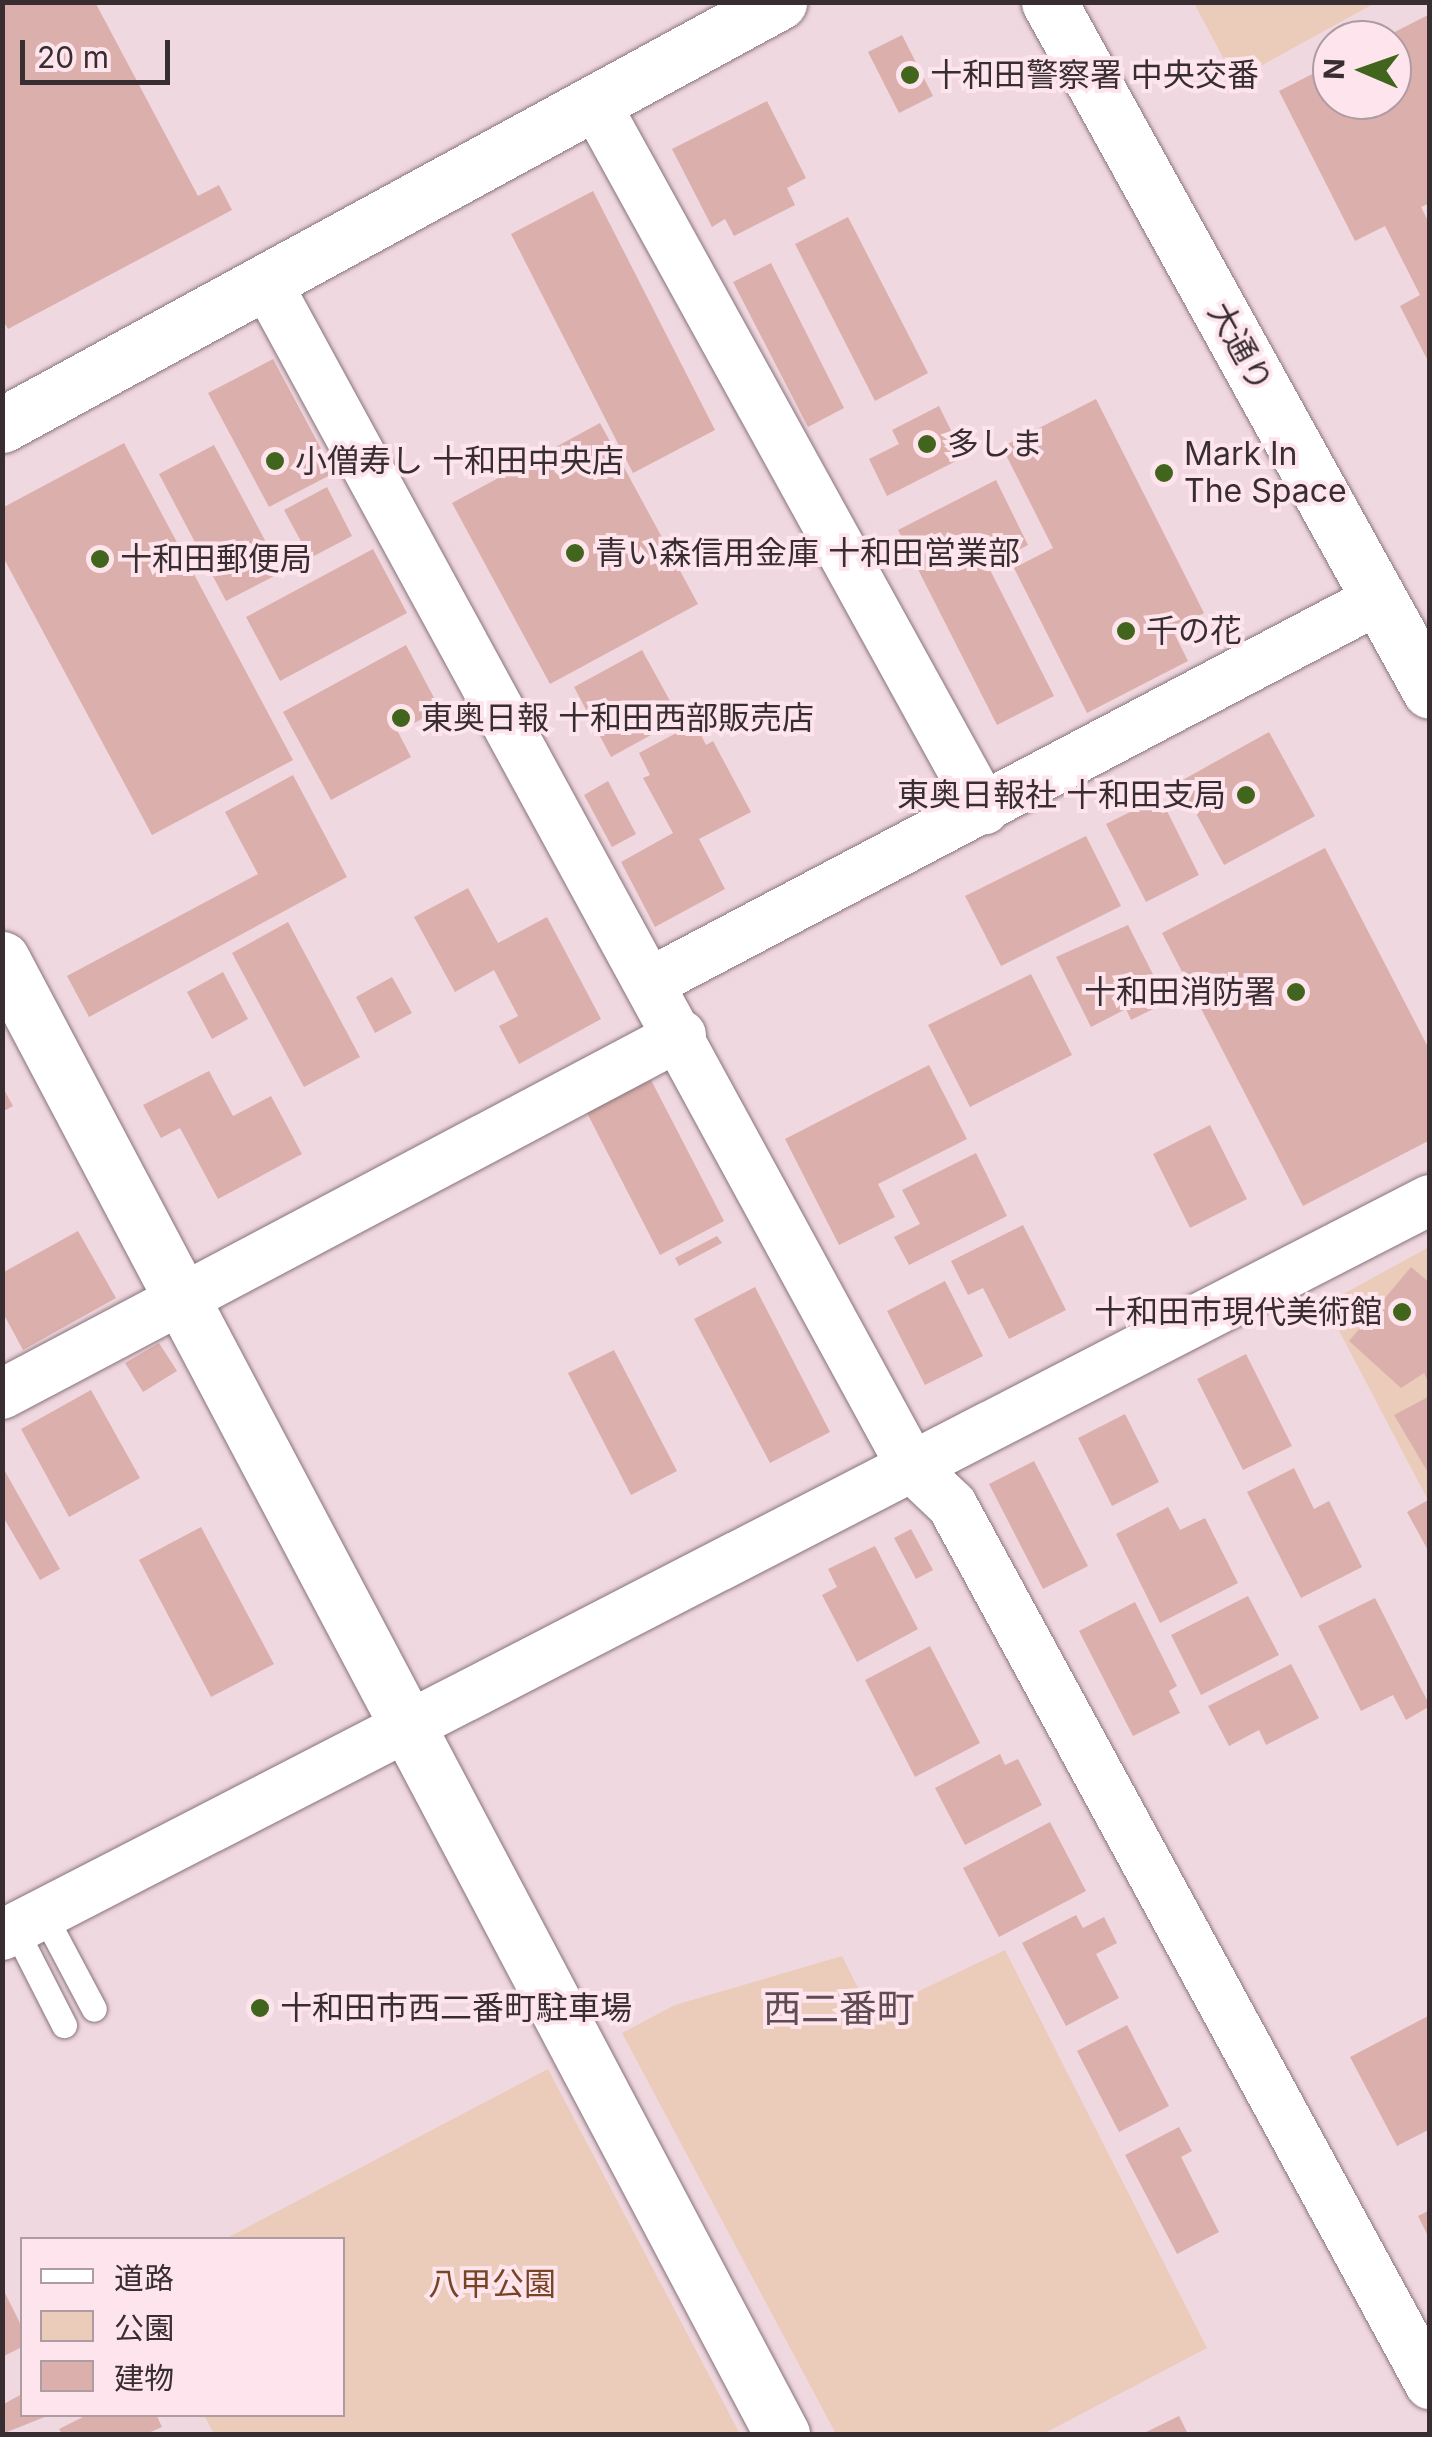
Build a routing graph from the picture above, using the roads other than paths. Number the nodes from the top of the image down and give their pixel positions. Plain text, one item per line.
1 (779, 2) edge
2 (1049, 2) edge
3 (597, 107) junction
4 (265, 280) junction
5 (2, 425) edge
6 (1380, 599) junction
7 (1430, 691) edge
8 (984, 808) junction
9 (2, 959) edge
10 (651, 982) junction
11 (681, 1035) junction
12 (1430, 1200) edge
13 (178, 1299) junction
14 (2, 1394) edge
15 (912, 1467) junction
16 (406, 1733) junction
17 (20, 1926) edge
18 (94, 2009) dead end
19 (64, 2025) dead end
20 (1430, 2384) edge
21 (782, 2434) edge

1 - 3 street
2 - 6 street, 大通り
3 - 4 street
3 - 8 street
4 - 5 street
4 - 10 street
6 - 7 street, 大通り
6 - 8 street
8 - 10 street
9 - 13 street
10 - 11 street
11 - 13 street
11 - 15 street
12 - 15 street
13 - 14 street
13 - 16 street
15 - 16 street
15 - 20 street
16 - 17 street
16 - 21 street
17 - 18 lane
17 - 19 lane

